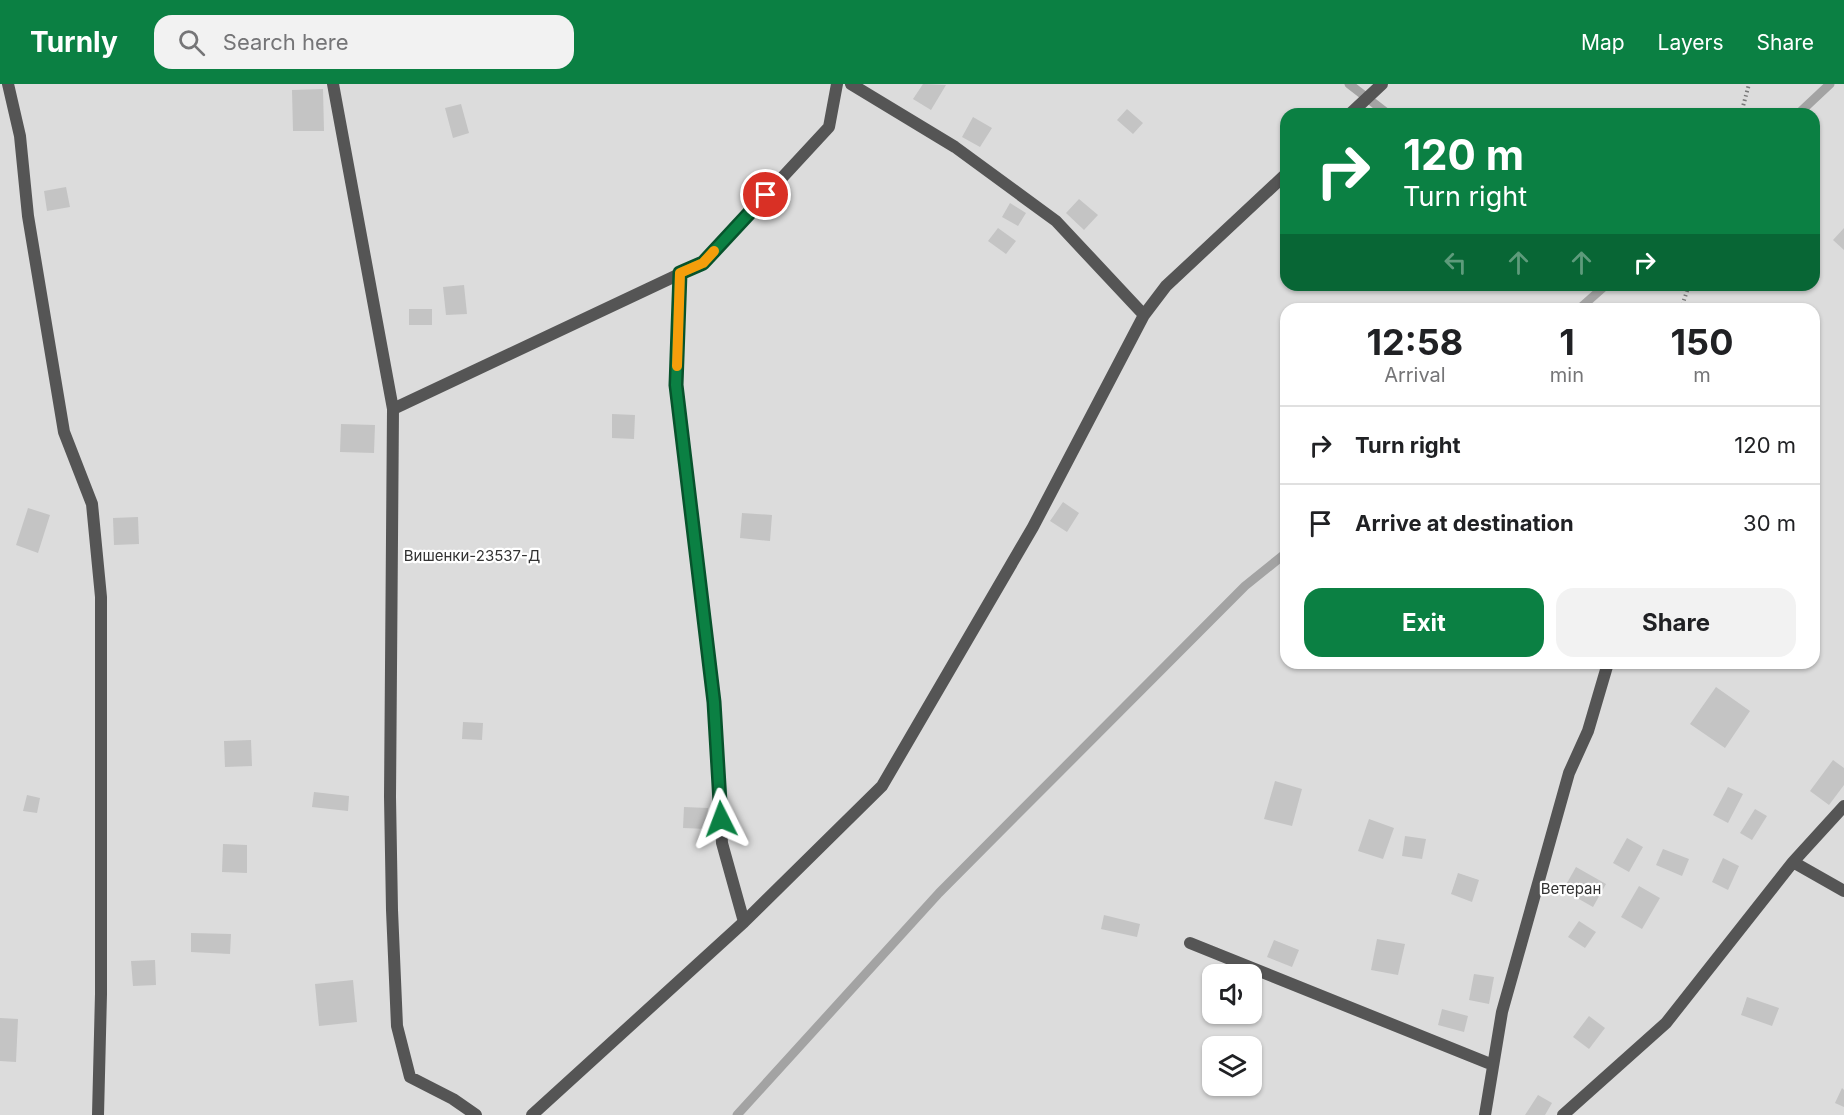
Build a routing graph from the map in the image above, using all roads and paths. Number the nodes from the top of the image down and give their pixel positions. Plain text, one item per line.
1 (8, 84) edge
2 (333, 84) edge
3 (837, 84) edge
4 (851, 84) edge
5 (1382, 84) edge
6 (1749, 84) edge
7 (1356, 108) edge
8 (1743, 108) edge
9 (1280, 180) edge
10 (680, 273) junction
11 (1144, 315) junction
12 (393, 410) junction
13 (1606, 669) edge
14 (1844, 806) edge
15 (1792, 862) junction
16 (1844, 891) edge
17 (744, 922) junction
18 (1190, 943) dead end
19 (1493, 1065) junction
20 (98, 1115) edge
21 (476, 1115) edge
22 (532, 1115) edge
23 (1485, 1115) edge
24 (1563, 1115) edge

1 - 20 lane
2 - 12 lane
3 - 10 lane
4 - 11 lane
5 - 7 lane
6 - 8 path
9 - 11 lane
10 - 12 lane
10 - 17 lane
11 - 17 lane
12 - 21 lane
13 - 19 lane
14 - 15 lane
15 - 16 lane
15 - 24 lane
17 - 22 lane
18 - 19 lane
19 - 23 lane

